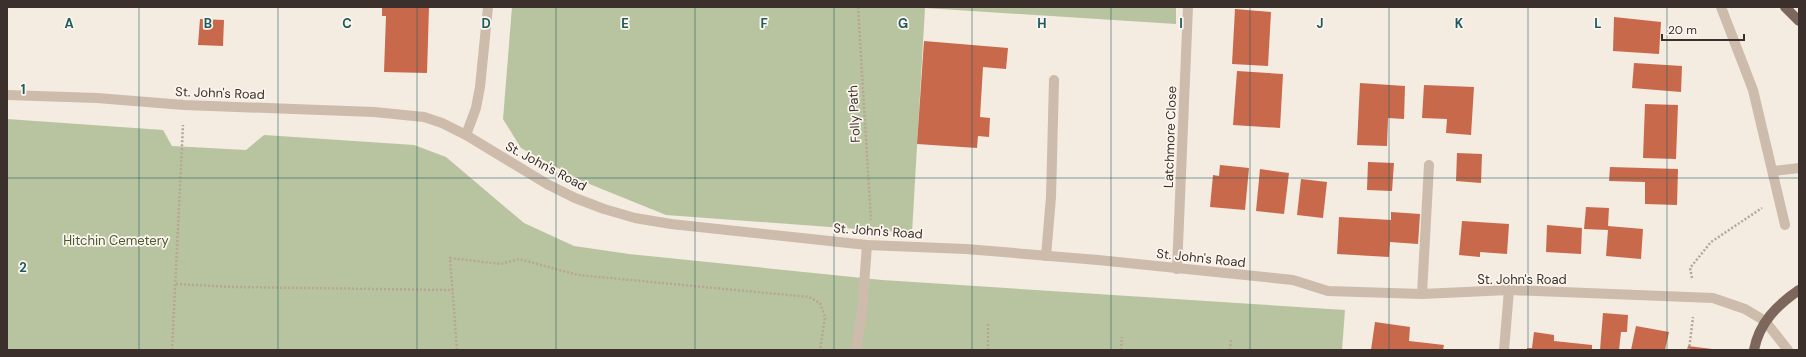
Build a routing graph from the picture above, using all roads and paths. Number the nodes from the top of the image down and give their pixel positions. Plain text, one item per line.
1 (488, 7) edge
2 (858, 7) edge
3 (1188, 7) edge
4 (1784, 7) edge
5 (1722, 11) edge
6 (1799, 22) edge
7 (1054, 80) dead end
8 (7, 95) edge
9 (184, 105) junction
10 (466, 135) junction
11 (1429, 165) dead end
12 (1799, 168) edge
13 (1772, 171) junction
14 (1778, 197) junction
15 (871, 220) dead end
16 (1785, 225) dead end
17 (867, 245) junction
18 (1046, 256) junction
19 (1177, 269) junction
20 (176, 284) junction
21 (453, 290) junction
22 (1509, 290) junction
23 (1799, 290) edge
24 (1422, 294) junction
25 (1695, 297) junction
26 (1765, 321) junction
27 (988, 323) dead end
28 (1122, 337) dead end
29 (1231, 340) dead end
30 (172, 350) edge
31 (457, 350) edge
32 (820, 350) edge
33 (856, 350) edge
34 (988, 350) edge
35 (1121, 350) edge
36 (1230, 350) edge
37 (1504, 350) edge
38 (1689, 350) edge
39 (1754, 350) edge
40 (1788, 350) edge

1 - 10 street
2 - 15 path, Folly Path
3 - 19 street, Latchmore Close
4 - 6 main road
5 - 13 street
7 - 18 street
8 - 9 street, St. John's Road
9 - 10 street, St. John's Road
9 - 20 path
10 - 17 street, St. John's Road
11 - 24 street
12 - 13 street
13 - 14 street
14 - 16 street
14 - 25 path
17 - 18 street, St. John's Road
17 - 33 street
18 - 19 street, St. John's Road
19 - 24 street, St. John's Road
20 - 21 path
20 - 30 path
21 - 31 path
21 - 32 path
22 - 24 street, St. John's Road
22 - 25 street, St. John's Road
22 - 37 street
23 - 26 main road
25 - 26 street, St. John's Road
25 - 38 path
26 - 39 main road
26 - 40 street, St. John's Road
27 - 34 path
28 - 35 path
29 - 36 path

